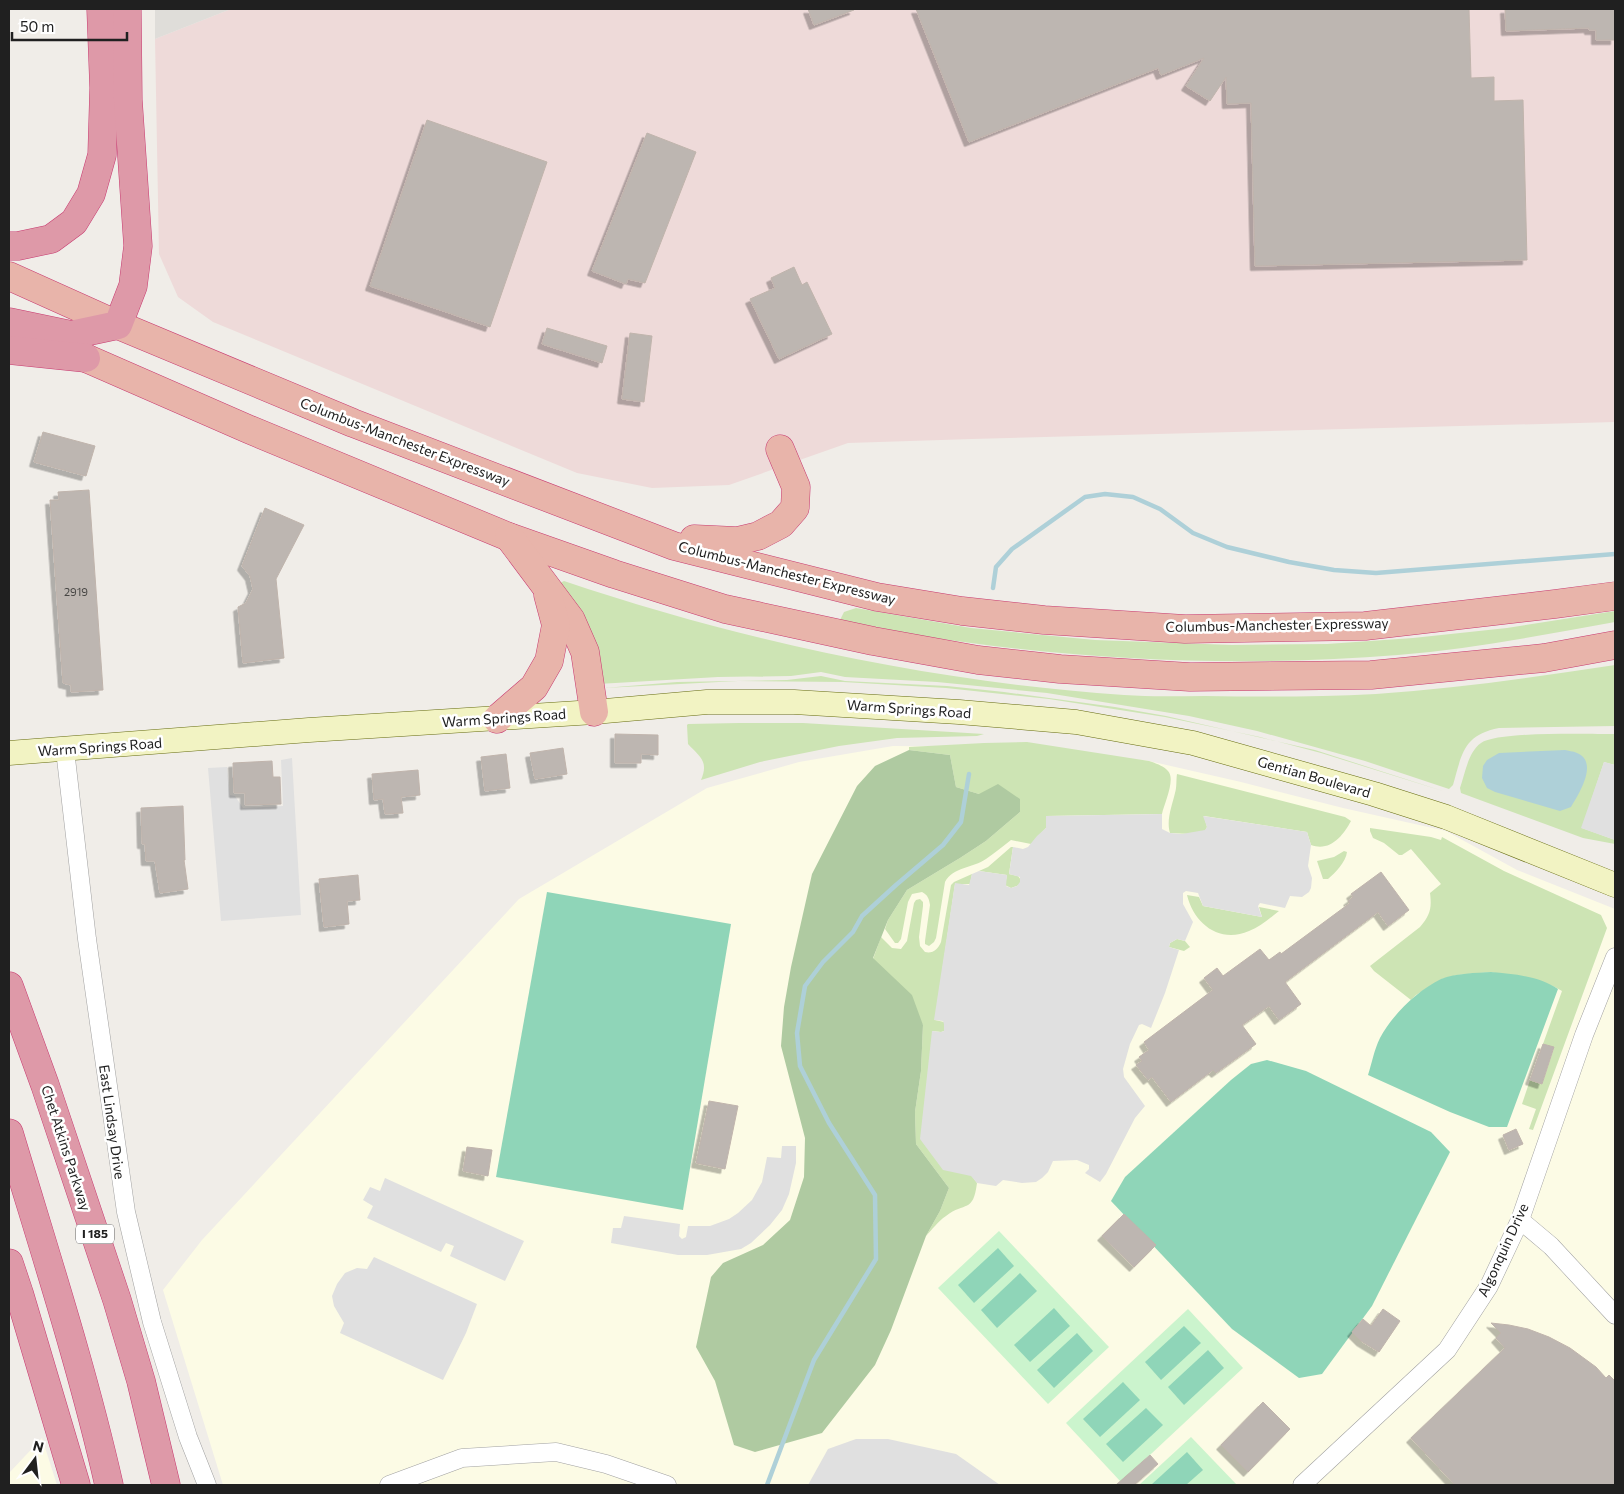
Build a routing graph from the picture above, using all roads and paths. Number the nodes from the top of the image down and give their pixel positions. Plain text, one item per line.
1 (101, 9) edge
2 (127, 9) edge
3 (9, 246) edge
4 (9, 276) edge
5 (9, 323) edge
6 (118, 325) junction
7 (9, 350) edge
8 (86, 358) junction
9 (780, 449) dead end
10 (634, 531) junction
11 (509, 537) junction
12 (546, 586) junction
13 (1615, 596) edge
14 (1615, 645) edge
15 (594, 712) junction
16 (1000, 716) joint
17 (497, 719) junction
18 (65, 750) junction
19 (9, 753) edge
20 (1615, 885) edge
21 (1615, 957) edge
22 (9, 986) edge
23 (9, 1133) edge
24 (1520, 1220) junction
25 (9, 1264) edge
26 (1615, 1315) edge
27 (76, 1485) edge
28 (110, 1485) edge
29 (166, 1485) edge
30 (207, 1485) edge
31 (389, 1485) edge
32 (667, 1485) edge
33 (1302, 1485) edge

1 - 3 highway
2 - 6 highway
4 - 6 highway, Columbus-Manchester Expressway
5 - 6 highway
5 - 8 highway
6 - 10 highway, Columbus-Manchester Expressway
7 - 8 highway
8 - 11 highway
9 - 10 highway
10 - 13 highway, Columbus-Manchester Expressway
11 - 12 highway
11 - 14 highway
12 - 15 highway
12 - 17 highway
15 - 16 main road, Warm Springs Road
15 - 17 main road, Warm Springs Road
16 - 20 main road, Gentian Boulevard
17 - 18 main road, Warm Springs Road
18 - 19 main road, Warm Springs Road
18 - 30 street, East Lindsay Drive
21 - 24 street, Algonquin Drive
22 - 29 highway, Chet Atkins Parkway / I 185
23 - 28 highway
24 - 26 street
24 - 33 street, Algonquin Drive
25 - 27 highway
31 - 32 street

